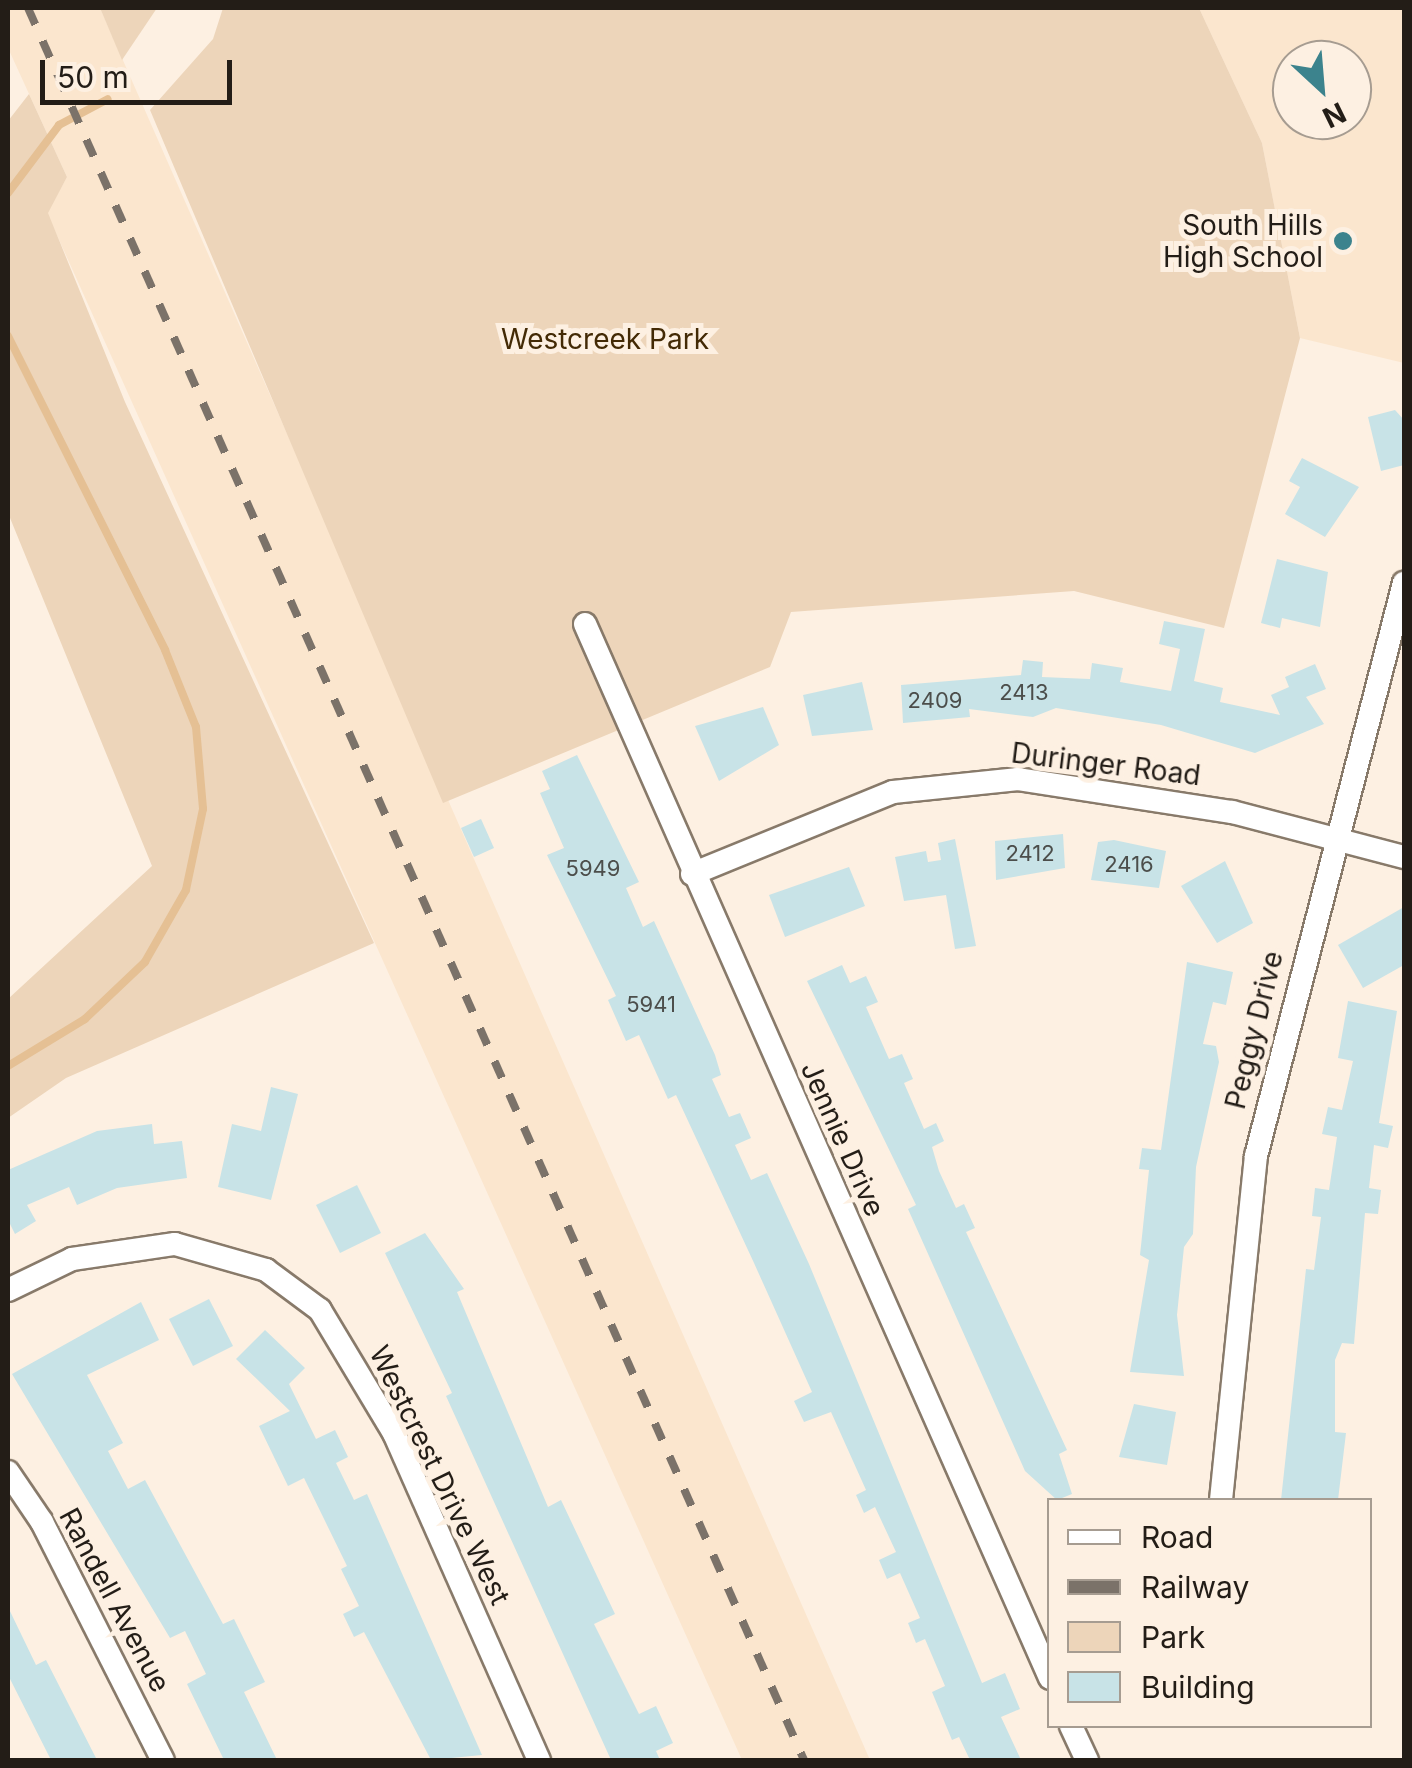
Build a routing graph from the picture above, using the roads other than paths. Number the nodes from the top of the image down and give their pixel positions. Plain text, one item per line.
1 (1404, 584) edge
2 (585, 624) dead end
3 (1333, 838) junction
4 (1404, 857) edge
5 (692, 874) junction
6 (8, 1290) edge
7 (8, 1472) edge
8 (1221, 1498) edge
9 (1047, 1671) edge
10 (1072, 1728) edge
11 (163, 1760) edge
12 (539, 1760) edge
13 (1087, 1760) edge

1 - 3 street, Peggy Drive
2 - 5 street, Jennie Drive
3 - 4 street, Duringer Road
3 - 5 street, Duringer Road
3 - 8 street, Peggy Drive
5 - 9 street, Jennie Drive
6 - 12 street, Westcrest Drive West
7 - 11 street, Randell Avenue
10 - 13 street

